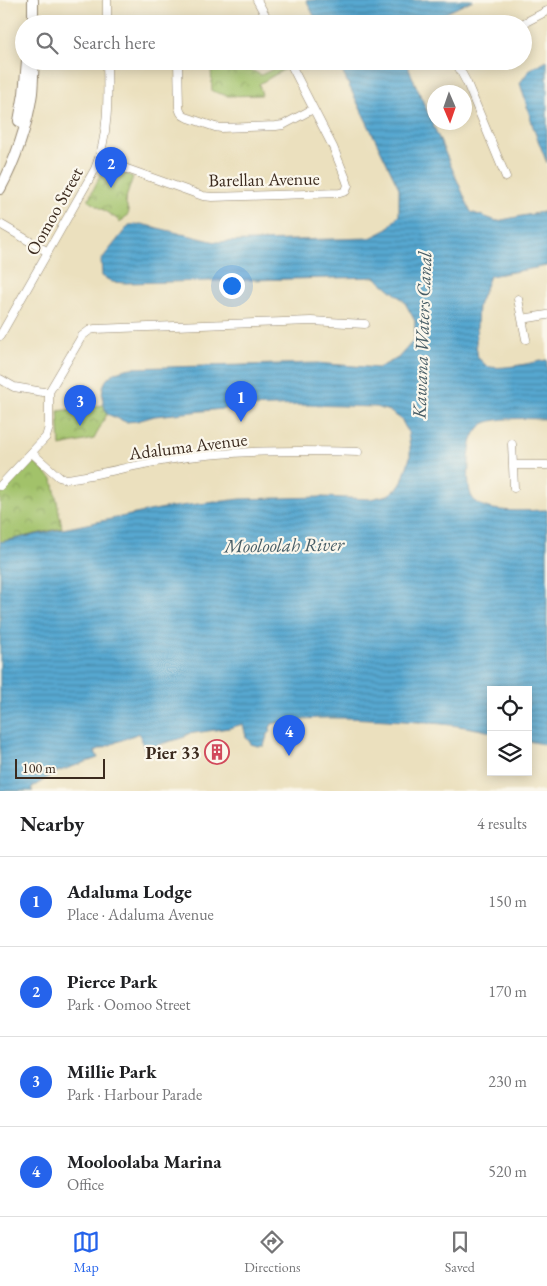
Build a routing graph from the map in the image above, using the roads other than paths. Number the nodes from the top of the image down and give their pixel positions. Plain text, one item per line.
1 (27, 0) edge
2 (33, 0) edge
3 (107, 0) edge
4 (257, 0) edge
5 (547, 11) edge
6 (27, 15) edge
7 (33, 15) edge
8 (107, 15) edge
9 (264, 15) edge
10 (532, 19) edge
11 (26, 70) edge
12 (33, 70) edge
13 (107, 70) edge
14 (178, 70) edge
15 (294, 70) edge
16 (460, 70) edge
17 (313, 109) junction
18 (99, 159) junction
19 (0, 174) edge
20 (506, 177) dead end
21 (0, 189) edge
22 (0, 224) edge
23 (48, 252) junction
24 (518, 298) dead end
25 (547, 314) edge
26 (522, 319) junction
27 (364, 324) dead end
28 (0, 336) edge
29 (526, 339) dead end
30 (0, 379) edge
31 (49, 392) junction
32 (512, 444) dead end
33 (358, 452) dead end
34 (32, 453) junction
35 (547, 464) edge
36 (514, 465) junction
37 (0, 486) edge
38 (514, 488) dead end

1 - 6 main road
2 - 7 main road
3 - 8 street
4 - 9 street
5 - 10 street
11 - 19 main road
12 - 21 main road
13 - 18 street, Oomoo Street
14 - 17 street
15 - 17 street
16 - 20 street
17 - 18 street, Barellan Avenue
18 - 23 street, Oomoo Street
22 - 23 street
23 - 28 street, Oomoo Street
24 - 26 street
25 - 26 street
26 - 29 street
27 - 31 street
30 - 31 street
31 - 34 street
32 - 36 street
33 - 34 street, Adaluma Avenue
34 - 37 street
35 - 36 street
36 - 38 street

